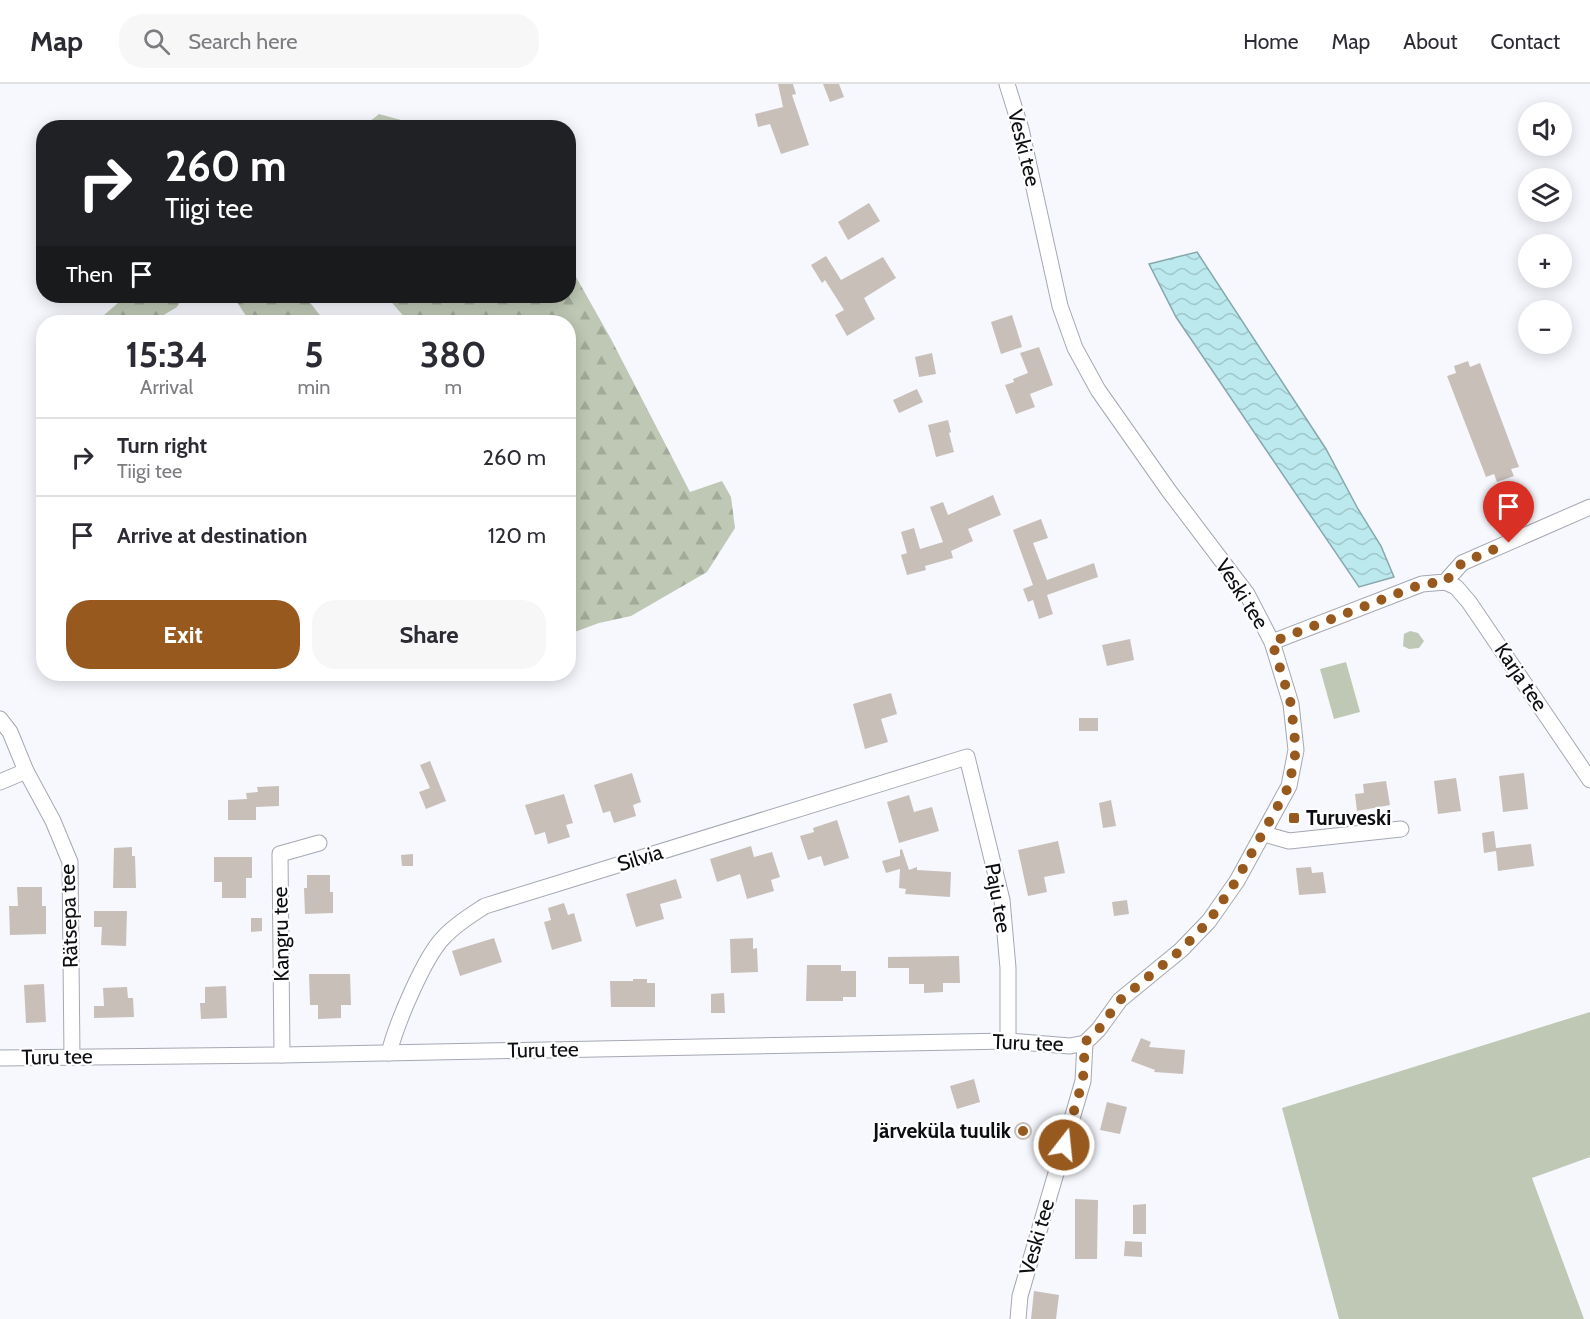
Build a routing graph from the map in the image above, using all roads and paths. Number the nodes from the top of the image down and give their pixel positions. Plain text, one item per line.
1 (1007, 84) edge
2 (1590, 507) edge
3 (1445, 582) junction
4 (1272, 642) junction
5 (0, 719) edge
6 (967, 757) joint
7 (26, 771) junction
8 (1590, 780) edge
9 (0, 782) edge
10 (1401, 829) dead end
11 (1263, 834) junction
12 (319, 843) dead end
13 (1008, 1041) junction
14 (1085, 1042) junction
15 (389, 1053) junction
16 (282, 1055) junction
17 (72, 1057) junction
18 (0, 1058) edge
19 (1018, 1319) edge

1 - 4 street, Veski tee
2 - 3 street
3 - 4 street
3 - 8 street, Karja tee
4 - 11 street, Veski tee
5 - 7 street, Rätsepa tee
6 - 13 street, Paju tee
6 - 15 street, Silvia
7 - 9 street
7 - 17 street, Rätsepa tee
10 - 11 street
11 - 14 street, Veski tee
12 - 16 street, Kangru tee
13 - 14 street, Turu tee
13 - 15 street, Turu tee
14 - 19 street, Veski tee
15 - 16 street, Turu tee
16 - 17 street, Turu tee
17 - 18 street, Turu tee

